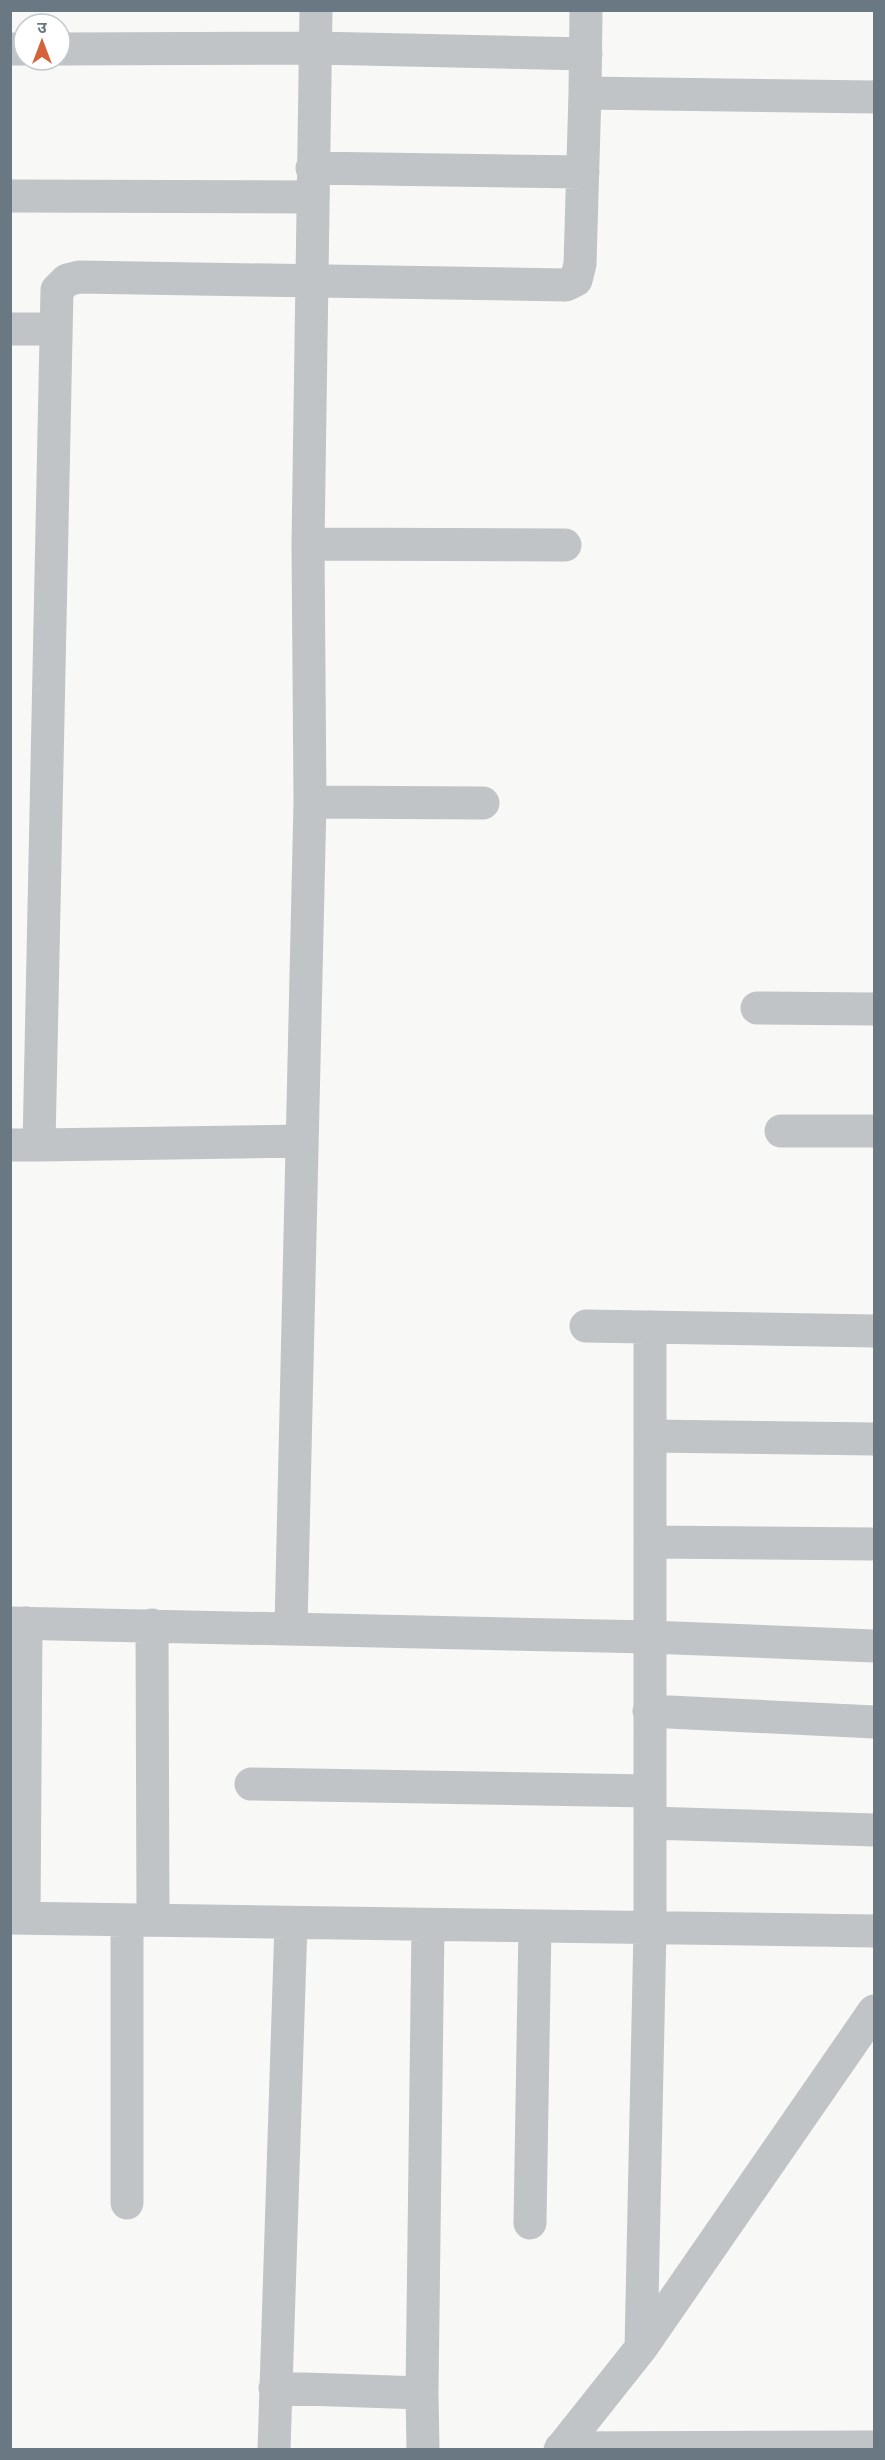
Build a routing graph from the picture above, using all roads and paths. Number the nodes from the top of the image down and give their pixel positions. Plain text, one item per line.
1 (316, 10) edge
2 (586, 10) edge
3 (72, 48) edge
4 (315, 48) junction
5 (586, 54) junction
6 (585, 93) junction
7 (874, 97) edge
8 (583, 172) junction
9 (312, 183) junction
10 (10, 196) edge
11 (311, 280) junction
12 (10, 329) edge
13 (55, 329) junction
14 (308, 544) junction
15 (565, 545) dead end
16 (310, 802) junction
17 (483, 803) dead end
18 (757, 1008) dead end
19 (874, 1008) edge
20 (781, 1131) dead end
21 (874, 1131) edge
22 (302, 1141) junction
23 (25, 1145) edge
24 (586, 1326) dead end
25 (650, 1327) junction
26 (874, 1331) edge
27 (650, 1436) junction
28 (874, 1439) edge
29 (650, 1542) junction
30 (874, 1544) edge
31 (18, 1623) edge
32 (152, 1625) junction
33 (291, 1627) junction
34 (650, 1637) junction
35 (874, 1646) edge
36 (649, 1711) junction
37 (874, 1722) edge
38 (252, 1784) dead end
39 (649, 1791) junction
40 (650, 1823) junction
41 (874, 1830) edge
42 (17, 1918) edge
43 (140, 1920) junction
44 (291, 1923) junction
45 (428, 1924) junction
46 (535, 1926) junction
47 (650, 1929) junction
48 (874, 1931) edge
49 (874, 2011) edge
50 (127, 2203) dead end
51 (530, 2223) dead end
52 (641, 2348) junction
53 (276, 2388) junction
54 (422, 2393) junction
55 (874, 2447) edge
56 (561, 2449) edge
57 (603, 2449) edge
58 (273, 2450) edge
59 (423, 2450) edge

1 - 4 street
2 - 5 street
3 - 4 street
4 - 5 street
4 - 9 street
5 - 6 street
6 - 7 street
6 - 8 street
8 - 9 street
8 - 11 street
9 - 10 street
9 - 11 street
11 - 13 street
11 - 14 street
12 - 13 street
13 - 23 street
14 - 15 street
14 - 16 street
16 - 17 street
16 - 22 street
18 - 19 street
20 - 21 street
22 - 23 street
22 - 33 street
24 - 25 street
25 - 26 street
25 - 27 street
27 - 28 street
27 - 29 street
29 - 30 street
29 - 34 street
31 - 32 street
31 - 42 street
32 - 33 street
32 - 43 street
33 - 34 street
34 - 35 street
34 - 36 street
36 - 37 street
36 - 39 street
38 - 39 street
39 - 40 street
40 - 41 street
40 - 47 street
42 - 43 street
43 - 44 street
43 - 50 street
44 - 45 street
44 - 53 street
45 - 46 street
45 - 54 street
46 - 47 street
46 - 51 street
47 - 48 street
47 - 52 street
49 - 52 street
52 - 56 street
53 - 54 street
53 - 58 street
54 - 59 street
55 - 57 street
56 - 57 street

